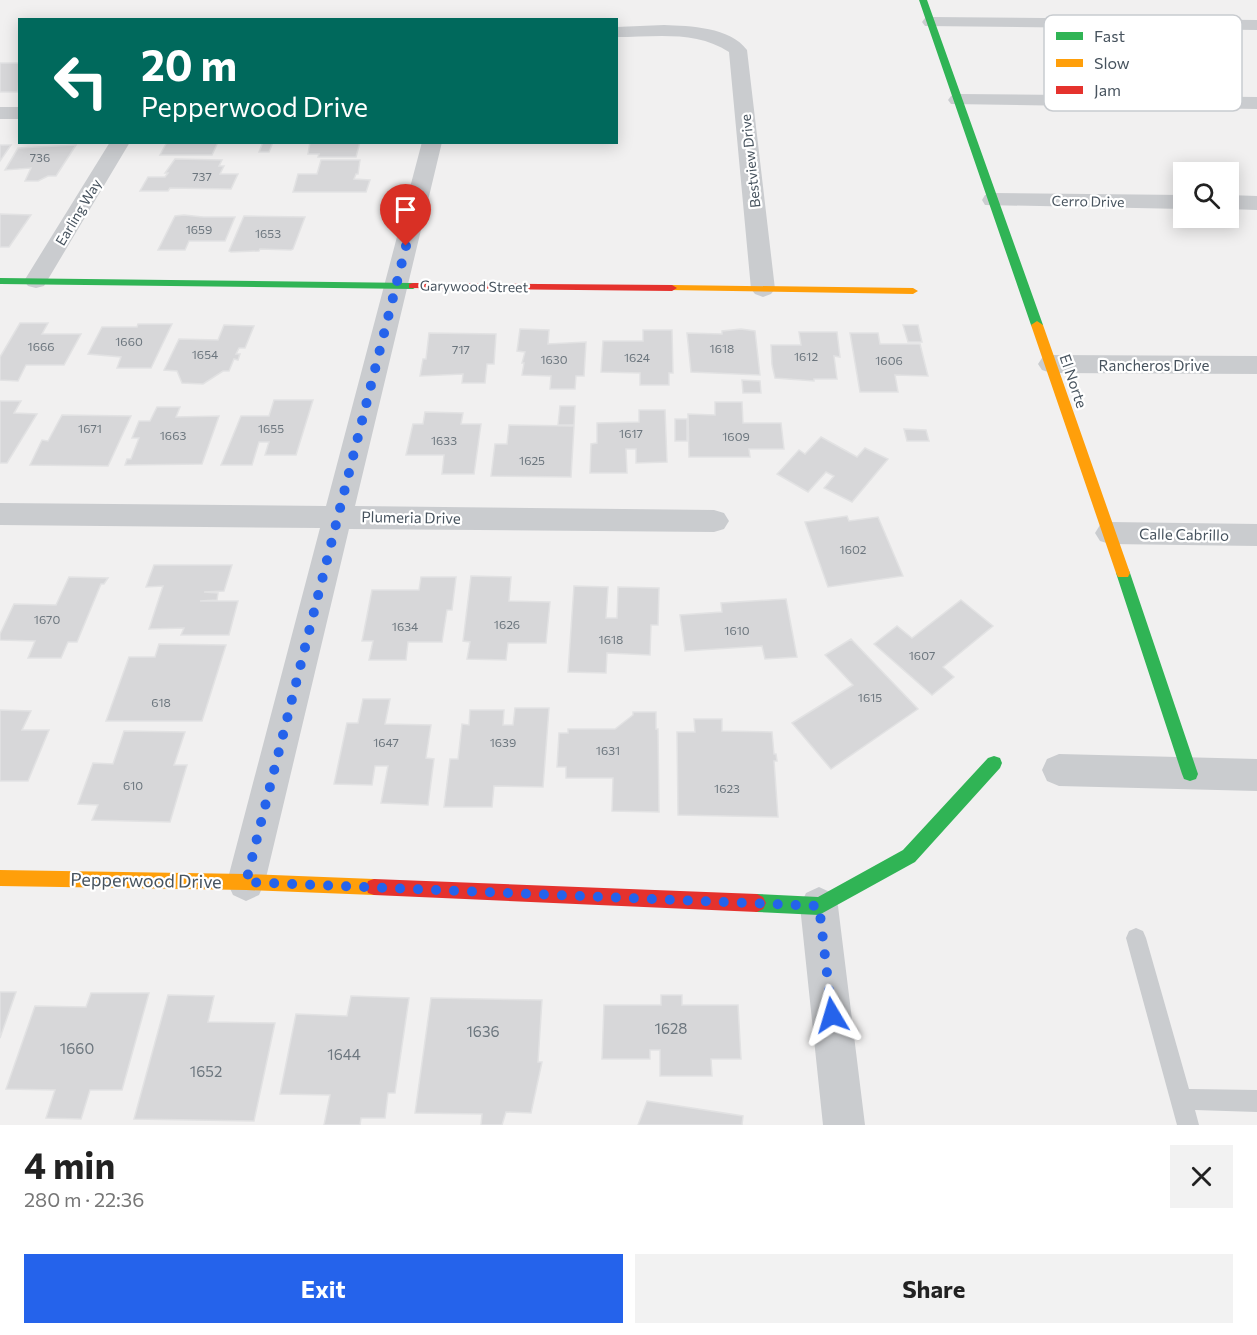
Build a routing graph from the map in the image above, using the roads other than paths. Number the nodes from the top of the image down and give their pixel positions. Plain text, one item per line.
1 (923, 0) edge
2 (931, 22) junction
3 (1044, 23) edge
4 (1242, 25) edge
5 (1257, 25) edge
6 (618, 32) edge
7 (958, 100) junction
8 (1044, 101) edge
9 (1242, 103) edge
10 (1257, 103) edge
11 (0, 113) edge
12 (18, 113) edge
13 (119, 144) edge
14 (431, 144) edge
15 (993, 200) junction
16 (1173, 202) edge
17 (1239, 202) edge
18 (1257, 203) edge
19 (0, 281) edge
20 (36, 281) junction
21 (396, 285) junction
22 (763, 289) junction
23 (913, 291) dead end
24 (1051, 364) junction
25 (1257, 365) edge
26 (0, 514) edge
27 (338, 517) junction
28 (714, 520) dead end
29 (1110, 533) junction
30 (1257, 535) edge
31 (994, 763) dead end
32 (1059, 770) dead end
33 (1190, 774) junction
34 (1257, 775) edge
35 (0, 878) edge
36 (246, 882) junction
37 (819, 906) junction
38 (1136, 938) dead end
39 (1181, 1099) junction
40 (1257, 1101) edge
41 (844, 1125) edge
42 (1188, 1125) edge

1 - 2 street, El Norte
2 - 3 street
2 - 7 street, El Norte
4 - 5 street
6 - 22 street, Bestview Drive
7 - 8 street
7 - 15 street, El Norte
9 - 10 street
11 - 12 street
13 - 20 street, Earling Way
14 - 21 street
15 - 16 street, Cerro Drive
15 - 24 street, El Norte
17 - 18 street
19 - 20 street, Garywood Street
20 - 21 street, Garywood Street
21 - 22 street, Garywood Street
21 - 27 street
22 - 23 street, Garywood Street
24 - 25 street, Rancheros Drive
24 - 29 street, El Norte
26 - 27 street, Plumeria Drive
27 - 28 street, Plumeria Drive
27 - 36 street
29 - 30 street, Calle Cabrillo
29 - 33 street, El Norte
31 - 37 street
32 - 33 street
33 - 34 street
35 - 36 street, Pepperwood Drive
36 - 37 street, Pepperwood Drive
37 - 41 street
38 - 39 lane
39 - 40 lane
39 - 42 lane

